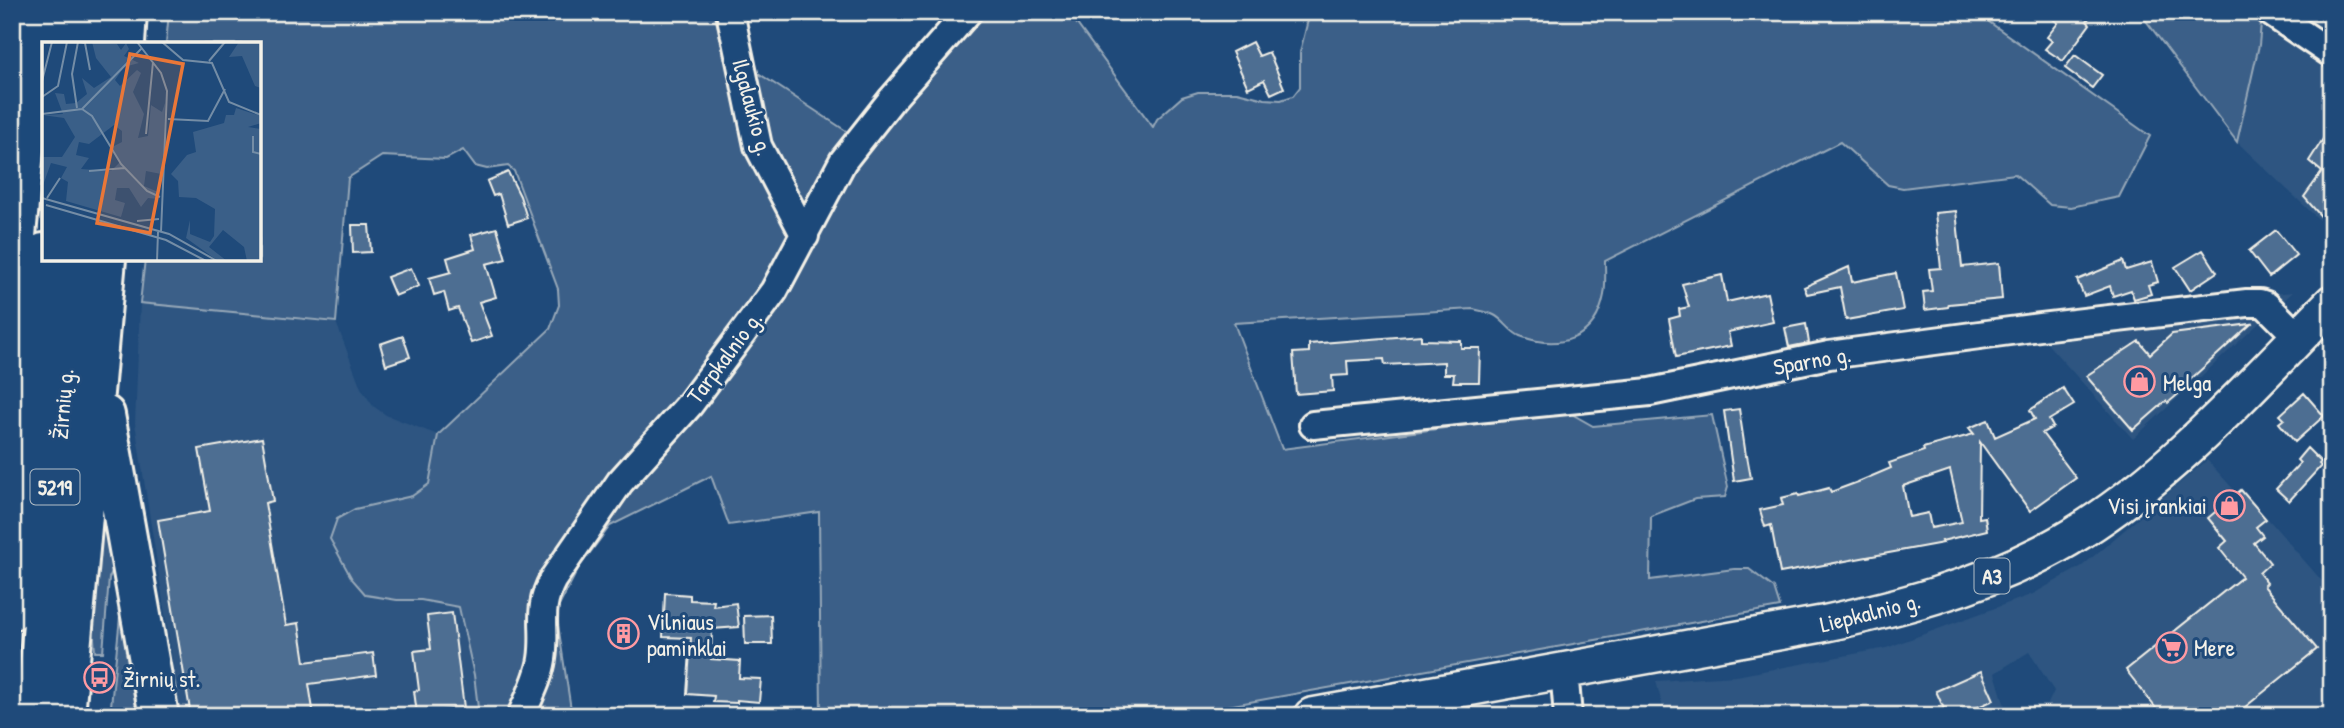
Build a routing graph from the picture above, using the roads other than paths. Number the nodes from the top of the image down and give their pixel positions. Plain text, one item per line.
1 (37, 12) edge
2 (65, 12) edge
3 (97, 12) edge
4 (127, 12) edge
5 (730, 12) edge
6 (968, 12) edge
7 (2270, 12) edge
8 (62, 42) edge
9 (94, 42) edge
10 (125, 42) edge
11 (2332, 54) edge
12 (805, 236) junction
13 (43, 261) edge
14 (75, 261) edge
15 (106, 261) edge
16 (12, 278) edge
17 (2332, 303) edge
18 (2298, 337) junction
19 (97, 372) junction
20 (1313, 425) dead end
21 (12, 610) edge
22 (1564, 670) junction
23 (35, 716) edge
24 (65, 716) edge
25 (159, 716) edge
26 (521, 716) edge
27 (1312, 716) edge
28 (1568, 716) edge

1 - 16 highway
2 - 8 highway
3 - 9 highway
4 - 10 highway
5 - 12 street, Ilgalaukio g.
6 - 12 street, Tarpkalnio g.
7 - 11 street
12 - 26 street, Tarpkalnio g.
13 - 21 highway, Žirnių g. / 5219
14 - 23 highway, Žirnių g. / 5219
15 - 19 highway, 5219
17 - 18 main road, Liepkalnio g. / A3
18 - 20 street, Sparno g.
18 - 22 main road, Liepkalnio g. / A3
19 - 24 highway, 5219
19 - 25 highway
22 - 27 main road, Liepkalnio g. / A3
22 - 28 street

